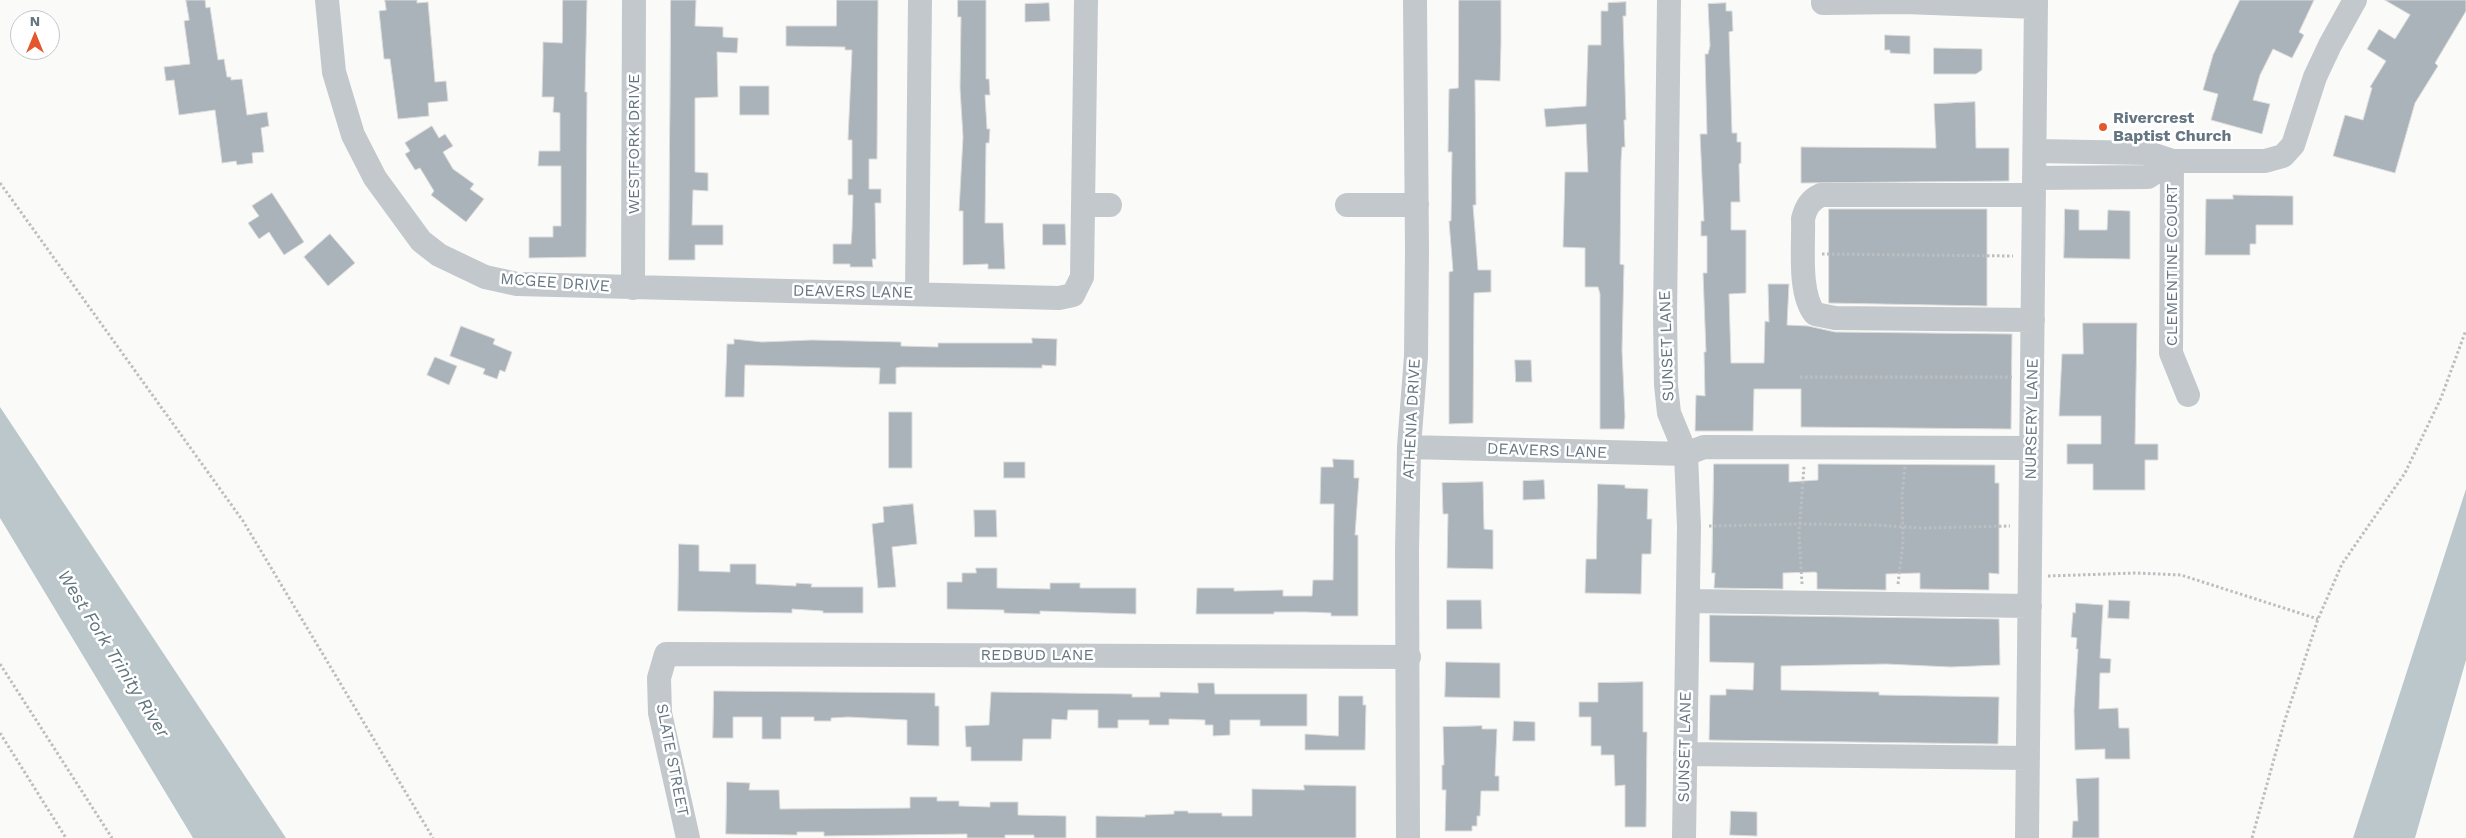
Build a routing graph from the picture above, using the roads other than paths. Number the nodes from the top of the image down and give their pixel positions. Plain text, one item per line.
1 (327, 0) edge
2 (634, 0) edge
3 (920, 0) edge
4 (1086, 0) edge
5 (1415, 0) edge
6 (1669, 0) edge
7 (1823, 0) edge
8 (2356, 0) edge
9 (2036, 3) edge
10 (2035, 151) junction
11 (2172, 161) junction
12 (2034, 186) junction
13 (1083, 205) junction
14 (1110, 205) dead end
15 (1346, 205) dead end
16 (1417, 205) junction
17 (633, 288) junction
18 (917, 293) junction
19 (2033, 320) junction
20 (2188, 395) dead end
21 (1409, 447) junction
22 (2031, 448) junction
23 (1686, 454) junction
24 (1688, 601) junction
25 (2030, 606) junction
26 (666, 654) joint
27 (1408, 657) junction
28 (1685, 754) junction
29 (2028, 758) junction
30 (688, 838) edge
31 (1408, 838) edge
32 (1684, 838) edge
33 (2027, 838) edge

1 - 17 street, MCGEE DRIVE
2 - 17 street, WESTFORK DRIVE
3 - 18 street
4 - 13 street
5 - 16 street, ATHENIA DRIVE
6 - 23 street, SUNSET LANE
7 - 9 street
8 - 11 street
9 - 10 street, NURSERY LANE
10 - 11 street
10 - 12 street, NURSERY LANE
11 - 12 street
11 - 20 street, CLEMENTINE COURT
12 - 19 street, NURSERY LANE
12 - 19 street
13 - 14 street
13 - 18 street, DEAVERS LANE
15 - 16 street
16 - 21 street, ATHENIA DRIVE
17 - 18 street, DEAVERS LANE
19 - 22 street, NURSERY LANE
21 - 23 street, DEAVERS LANE
21 - 27 street, ATHENIA DRIVE
22 - 23 street, DEAVERS LANE
22 - 25 street, NURSERY LANE
23 - 24 street, SUNSET LANE
24 - 25 street
24 - 28 street, SUNSET LANE
25 - 29 street, NURSERY LANE
26 - 27 street, REDBUD LANE
26 - 30 street, SLATE STREET
27 - 31 street, ATHENIA DRIVE
28 - 29 street
28 - 32 street, SUNSET LANE
29 - 33 street, NURSERY LANE

